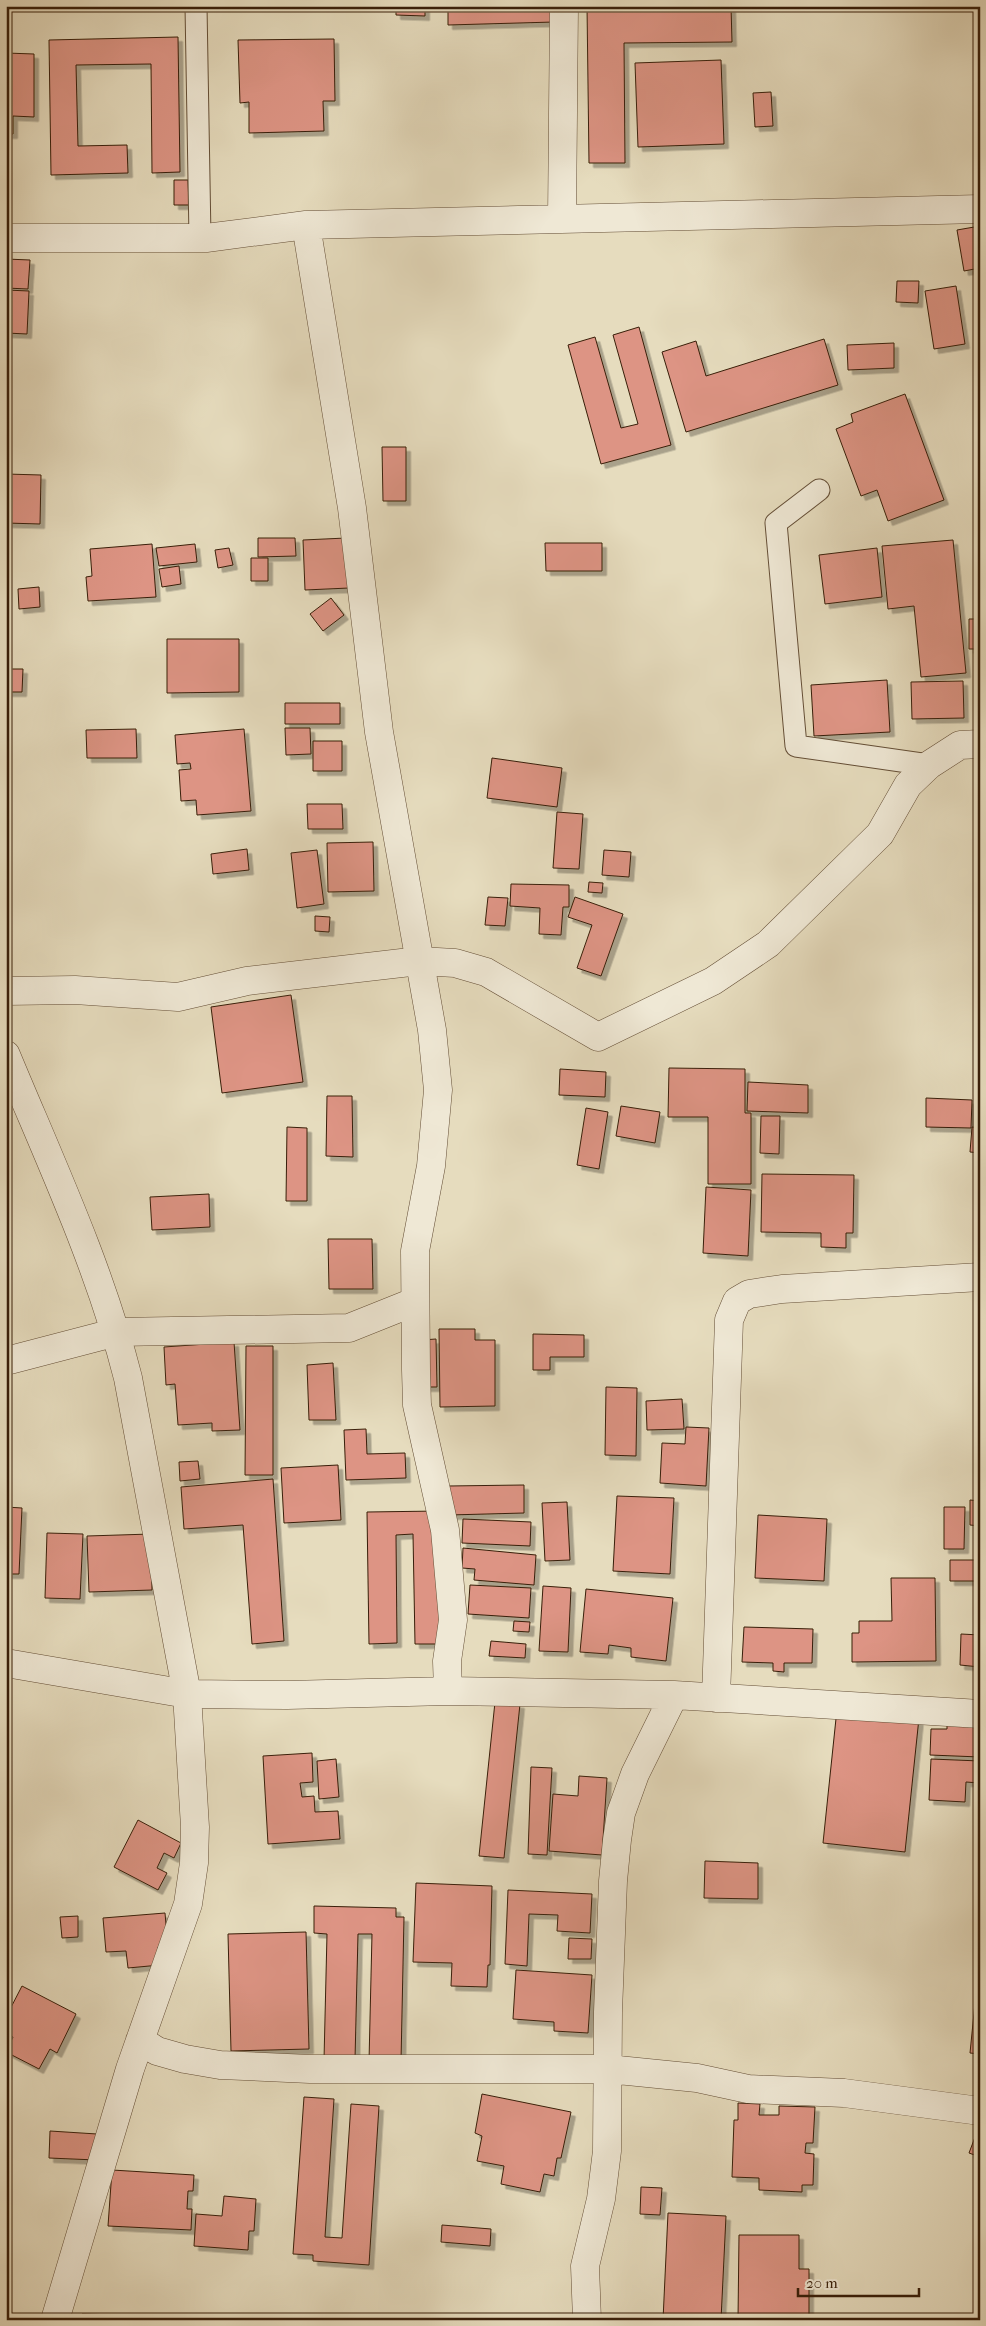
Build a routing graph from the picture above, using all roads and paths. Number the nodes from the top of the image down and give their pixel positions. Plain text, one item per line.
1 (196, 6) edge
2 (564, 6) edge
3 (980, 209) edge
4 (562, 219) junction
5 (306, 225) junction
6 (6, 238) edge
7 (200, 238) junction
8 (819, 490) dead end
9 (980, 744) edge
10 (929, 765) junction
11 (419, 960) junction
12 (6, 991) edge
13 (6, 1055) edge
14 (980, 1277) edge
15 (414, 1302) junction
16 (116, 1332) junction
17 (6, 1361) edge
18 (6, 1663) edge
19 (448, 1691) junction
20 (187, 1694) junction
21 (674, 1694) junction
22 (716, 1698) junction
23 (980, 1714) edge
24 (140, 2040) junction
25 (608, 2069) junction
26 (980, 2111) edge
27 (55, 2320) edge
28 (587, 2320) edge

1 - 7 lane
2 - 4 street
3 - 4 street
4 - 5 street
5 - 7 street
5 - 11 street
6 - 7 street
8 - 10 lane
9 - 10 street
10 - 11 street
11 - 12 street
11 - 15 street
13 - 16 street
14 - 22 street
15 - 16 street
15 - 19 street
16 - 17 street
16 - 20 street
18 - 20 street
19 - 20 street
19 - 21 street
20 - 24 street
21 - 22 street
21 - 25 street
22 - 23 street
24 - 25 street
24 - 27 street
25 - 26 street
25 - 28 street

